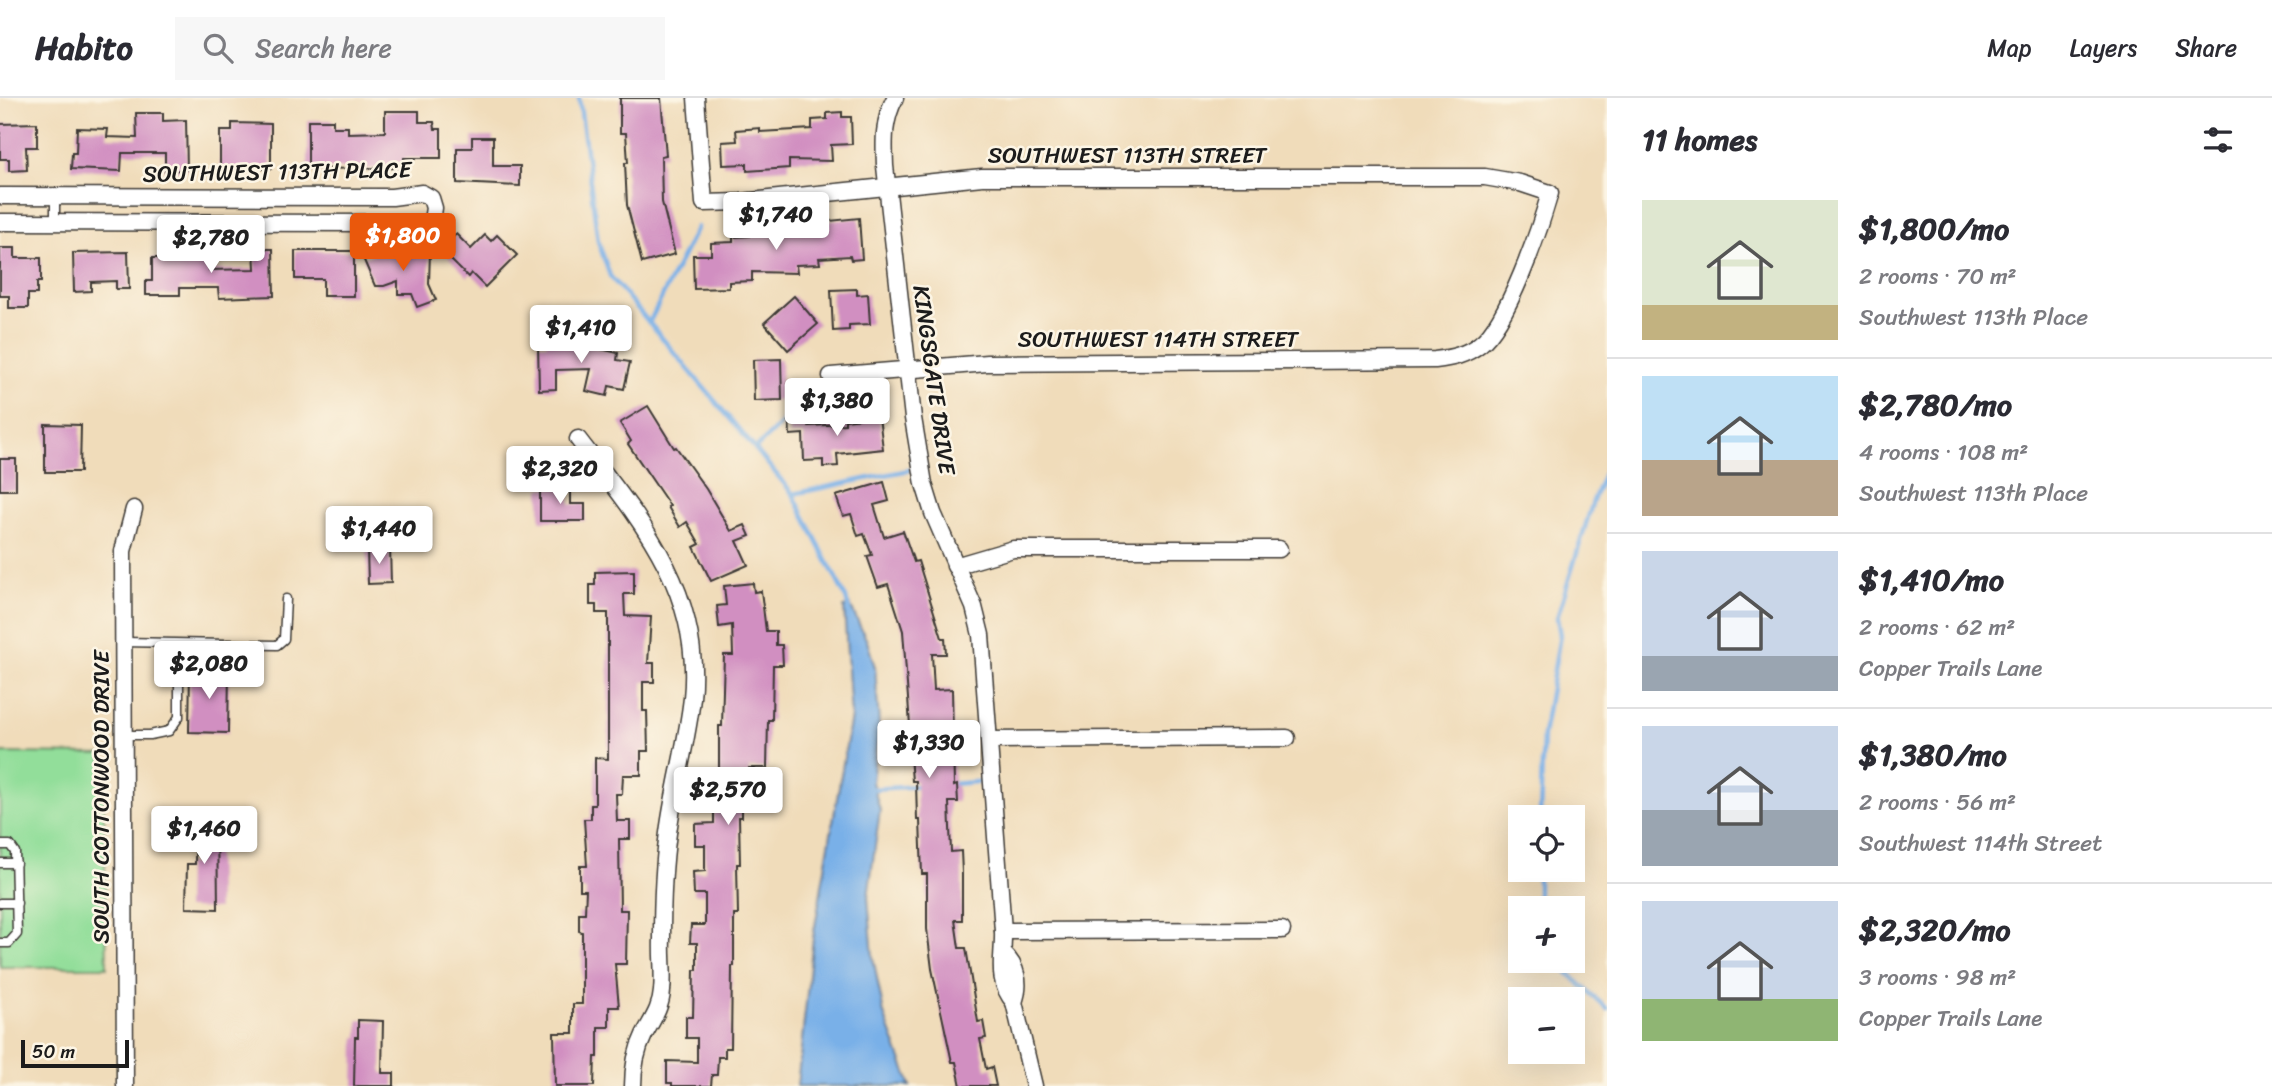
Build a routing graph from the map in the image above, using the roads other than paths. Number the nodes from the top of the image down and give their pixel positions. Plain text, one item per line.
1 (696, 98) edge
2 (895, 98) edge
3 (887, 186) junction
4 (0, 196) edge
5 (55, 196) junction
6 (0, 222) edge
7 (55, 222) junction
8 (1482, 344) joint
9 (908, 369) junction
10 (831, 376) dead end
11 (578, 439) dead end
12 (134, 509) dead end
13 (1279, 549) dead end
14 (955, 566) junction
15 (286, 598) dead end
16 (124, 642) junction
17 (179, 644) junction
18 (124, 735) junction
19 (1287, 738) dead end
20 (989, 740) junction
21 (0, 845) edge
22 (0, 863) edge
23 (16, 863) junction
24 (0, 903) edge
25 (17, 903) junction
26 (1003, 930) junction
27 (1282, 930) dead end
28 (0, 943) edge
29 (125, 1086) edge
30 (633, 1086) edge
31 (1034, 1086) edge

1 - 3 street, SOUTHWEST 113TH STREET
2 - 3 street, KINGSGATE DRIVE
3 - 8 street, SOUTHWEST 113TH STREET
3 - 9 street, KINGSGATE DRIVE
4 - 5 street, SOUTHWEST 113TH PLACE
5 - 7 lane
5 - 7 street, SOUTHWEST 113TH PLACE
6 - 7 street, SOUTHWEST 113TH PLACE
8 - 9 street, SOUTHWEST 114TH STREET
9 - 10 street, SOUTHWEST 114TH STREET
9 - 14 street, KINGSGATE DRIVE
11 - 30 street
12 - 16 street, SOUTH COTTONWOOD DRIVE
13 - 14 street
14 - 20 street, KINGSGATE DRIVE
15 - 17 lane
16 - 17 lane
16 - 18 street, SOUTH COTTONWOOD DRIVE
17 - 18 lane
18 - 29 street, SOUTH COTTONWOOD DRIVE
19 - 20 street
20 - 26 street, KINGSGATE DRIVE
21 - 23 lane
22 - 23 lane
23 - 25 lane
24 - 25 lane
25 - 28 lane
26 - 27 street
26 - 31 street, KINGSGATE DRIVE

